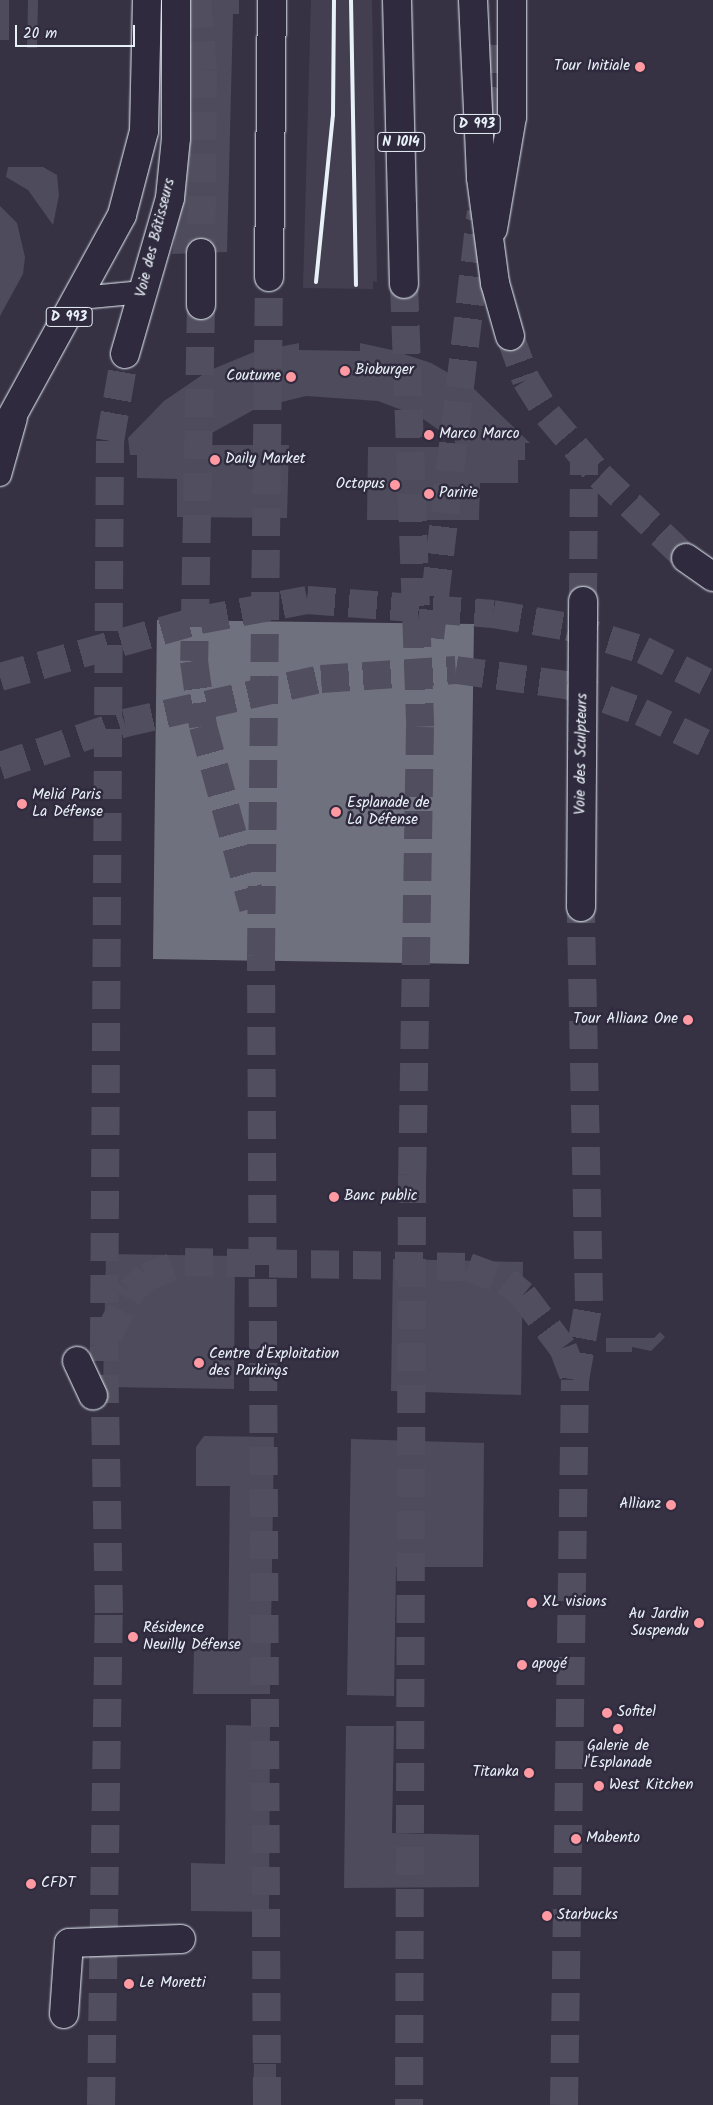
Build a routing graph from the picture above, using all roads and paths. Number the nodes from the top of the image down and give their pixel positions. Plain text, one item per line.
1 (148, 0) edge
2 (176, 0) edge
3 (272, 0) edge
4 (397, 0) edge
5 (473, 0) edge
6 (512, 0) edge
7 (489, 247) junction
8 (201, 253) tunnel mouth
9 (269, 277) tunnel mouth
10 (404, 284) tunnel mouth
11 (143, 292) junction
12 (80, 298) junction
13 (201, 305) tunnel mouth
14 (510, 336) tunnel mouth
15 (125, 354) tunnel mouth
16 (18, 410) junction
17 (0, 438) edge
18 (0, 475) edge
19 (686, 558) tunnel mouth
20 (713, 577) edge
21 (583, 602) tunnel mouth
22 (580, 907) tunnel mouth
23 (77, 1361) dead end
24 (93, 1395) dead end
25 (181, 1939) dead end
26 (64, 2014) dead end

1 - 12 main road, D 993
2 - 11 main road, Voie des Bâtisseurs
3 - 9 main road
4 - 10 main road, N 1014
5 - 7 main road, D 993
6 - 7 main road
7 - 14 main road, D 993
8 - 13 main road
11 - 12 lane
11 - 15 main road, Voie des Bâtisseurs
12 - 16 main road, D 993
16 - 17 main road, D 993
16 - 18 lane
19 - 20 main road
21 - 22 main road, Voie des Sculpteurs
23 - 24 main road
25 - 26 main road

